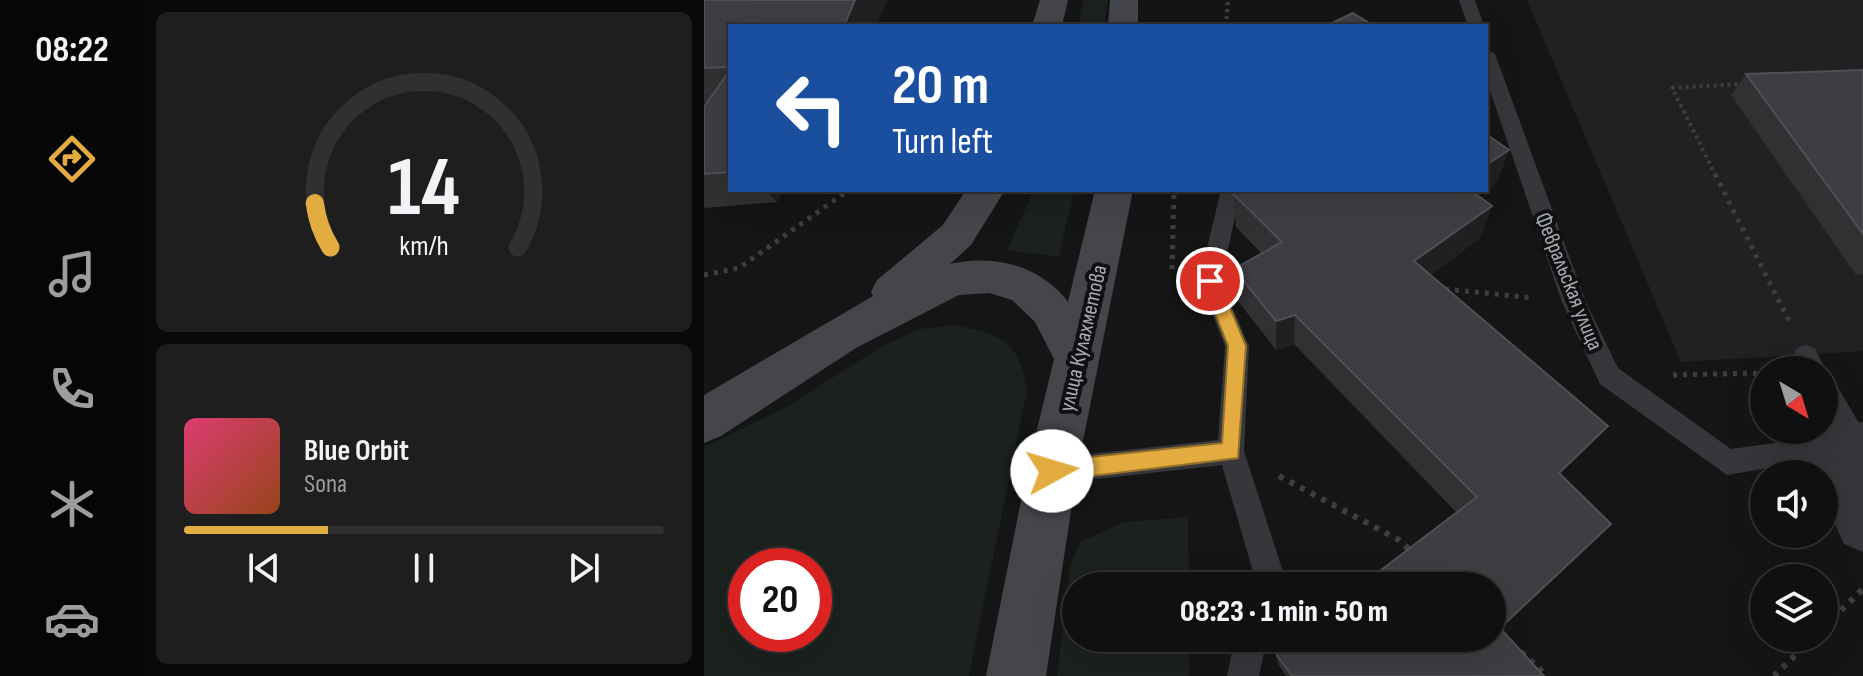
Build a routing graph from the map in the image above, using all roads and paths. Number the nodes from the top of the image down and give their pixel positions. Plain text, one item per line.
1 (1054, 0) edge
2 (1124, 0) edge
3 (1228, 0) edge
4 (1467, 0) edge
5 (1048, 24) edge
6 (1123, 24) edge
7 (1226, 24) edge
8 (1475, 24) edge
9 (1488, 60) edge
10 (1752, 84) edge
11 (846, 192) edge
12 (985, 192) edge
13 (1114, 192) edge
14 (1231, 192) edge
15 (704, 275) edge
16 (1435, 289) edge
17 (1574, 302) junction
18 (851, 328) junction
19 (1807, 356) edge
20 (1076, 357) junction
21 (1750, 373) edge
22 (1609, 376) junction
23 (1838, 420) edge
24 (704, 421) edge
25 (1849, 446) edge
26 (1231, 451) junction
27 (1052, 471) junction
28 (1863, 526) edge
29 (1419, 559) edge
30 (1268, 572) edge
31 (1863, 589) edge
32 (1838, 613) edge
33 (1514, 646) edge
34 (1248, 652) edge
35 (1799, 652) edge
36 (1016, 676) edge
37 (1243, 676) edge
38 (1547, 676) edge
39 (1774, 676) edge

1 - 5 main road
2 - 6 main road
3 - 7 path
4 - 8 lane
9 - 17 lane, Февральская улица
10 - 19 path
11 - 15 path
12 - 18 main road
13 - 20 main road, улица Кулахметова
14 - 26 lane
16 - 17 path
17 - 22 lane, Февральская улица
18 - 20 main road
18 - 24 main road
20 - 27 main road, улица Кулахметова
21 - 22 path
22 - 25 lane, Февральская улица
23 - 25 lane
25 - 28 street
26 - 27 lane
26 - 29 path
26 - 30 lane
27 - 36 main road, улица Кулахметова
31 - 32 path
33 - 38 path
34 - 37 lane
35 - 39 path

